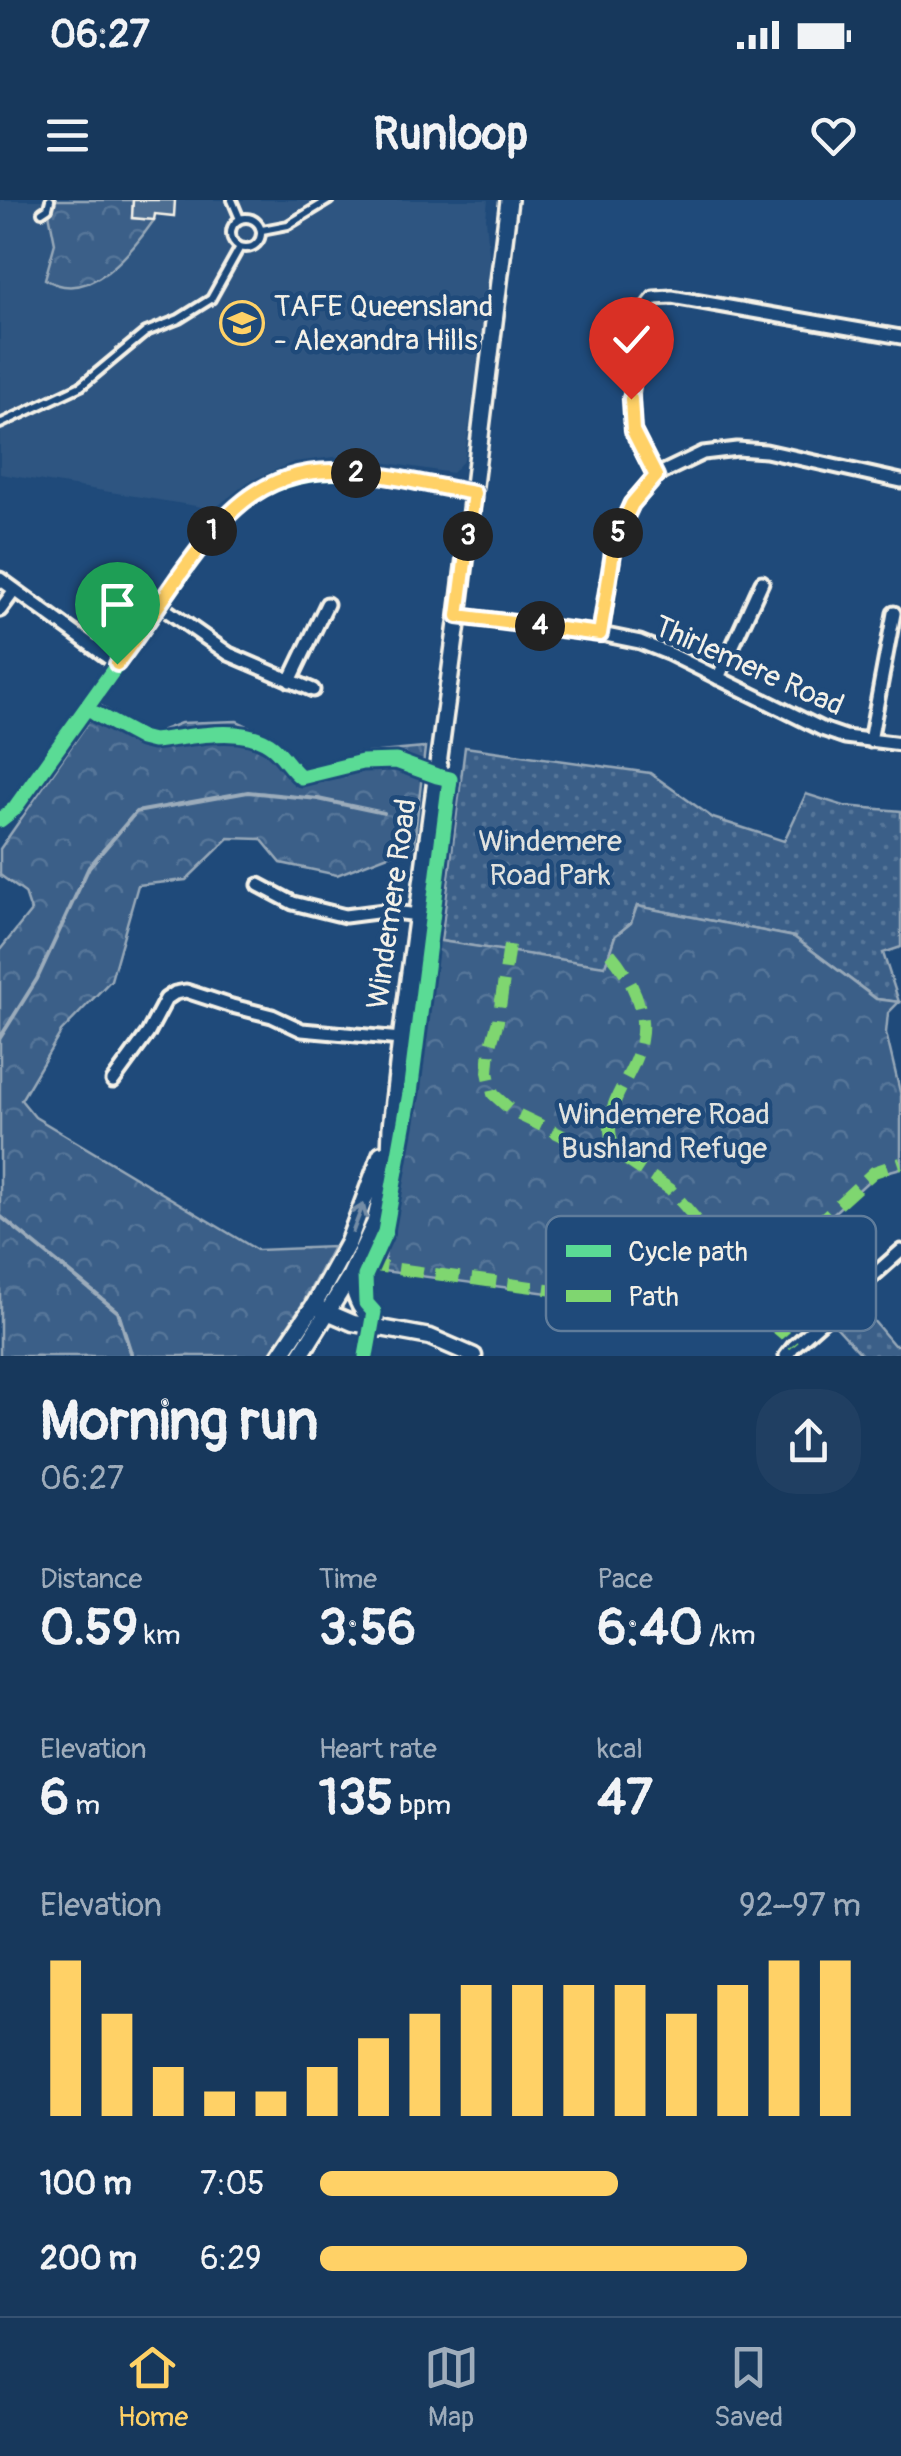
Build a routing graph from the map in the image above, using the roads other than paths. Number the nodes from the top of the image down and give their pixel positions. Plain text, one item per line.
1 (50, 200) edge
2 (329, 200) edge
3 (509, 200) edge
4 (520, 200) edge
5 (234, 201) edge
6 (42, 212) dead end
7 (240, 219) junction
8 (262, 230) junction
9 (240, 247) junction
10 (502, 273) junction
11 (901, 337) edge
12 (0, 424) edge
13 (656, 476) junction
14 (901, 481) edge
15 (474, 493) junction
16 (0, 580) edge
17 (762, 582) dead end
18 (14, 591) junction
19 (328, 604) dead end
20 (158, 606) junction
21 (0, 610) edge
22 (894, 612) dead end
23 (458, 616) junction
24 (600, 634) junction
25 (117, 664) junction
26 (718, 678) junction
27 (290, 681) junction
28 (313, 690) dead end
29 (870, 741) junction
30 (901, 744) edge
31 (0, 820) edge
32 (259, 885) dead end
33 (419, 915) junction
34 (402, 1038) junction
35 (113, 1081) dead end
36 (391, 1127) junction
37 (901, 1251) edge
38 (876, 1273) edge
39 (350, 1276) junction
40 (321, 1309) junction
41 (380, 1328) junction
42 (811, 1331) edge
43 (280, 1356) edge
44 (300, 1356) edge
45 (474, 1356) edge
46 (786, 1356) edge

1 - 6 lane
2 - 8 lane
3 - 10 main road, Windemere Road
4 - 10 main road, Windemere Road
5 - 7 lane
7 - 8 lane
7 - 9 lane
8 - 9 lane
9 - 12 lane
10 - 15 main road, Windemere Road
11 - 13 street
13 - 14 street
13 - 24 street
15 - 20 street
15 - 23 main road, Windemere Road
16 - 18 street
17 - 26 street
18 - 21 street
18 - 25 street
19 - 27 street
20 - 25 street
20 - 27 street
22 - 29 street
23 - 24 street, Thirlemere Road
23 - 33 main road, Windemere Road
24 - 26 street, Thirlemere Road
25 - 31 street
26 - 29 street, Thirlemere Road
27 - 28 street
29 - 30 street, Thirlemere Road
32 - 33 street
33 - 34 main road, Windemere Road
34 - 35 street
34 - 36 main road, Windemere Road
36 - 39 main road, Windemere Road
40 -> 36 main road, Windemere Road
37 - 38 street
39 - 40 main road, Windemere Road
39 - 41 main road
40 - 41 street
40 - 43 main road, Windemere Road
40 - 44 main road, Windemere Road
41 - 45 street
42 - 46 street

